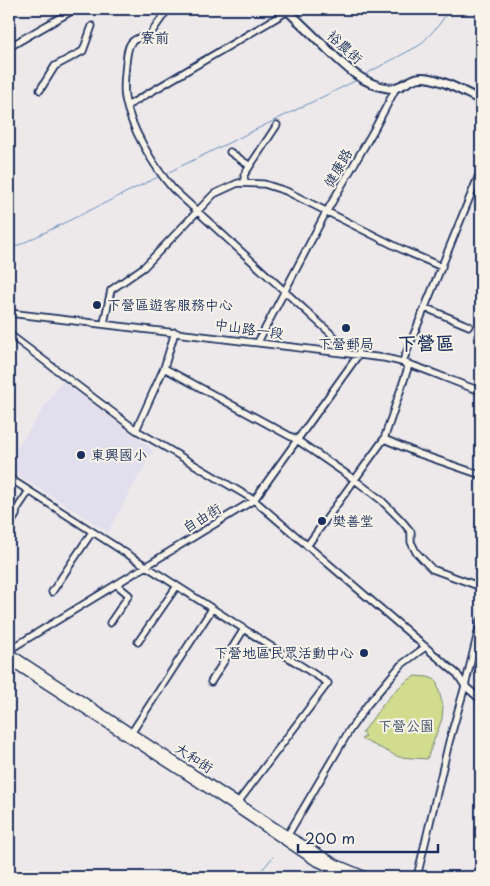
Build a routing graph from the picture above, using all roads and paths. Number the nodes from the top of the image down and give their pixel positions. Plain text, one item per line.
1 (75, 9) edge
2 (168, 9) edge
3 (287, 10) edge
4 (92, 26) dead end
5 (9, 47) edge
6 (396, 88) junction
7 (40, 90) dead end
8 (481, 100) edge
9 (127, 106) junction
10 (278, 125) dead end
11 (230, 152) dead end
12 (250, 166) junction
13 (481, 170) edge
14 (245, 183) junction
15 (196, 210) junction
16 (326, 212) junction
17 (442, 267) junction
18 (285, 291) junction
19 (426, 308) junction
20 (9, 313) edge
21 (104, 324) junction
22 (469, 326) dead end
23 (174, 332) junction
24 (9, 334) edge
25 (258, 342) junction
26 (343, 352) junction
27 (359, 354) junction
28 (403, 361) junction
29 (164, 368) junction
30 (481, 391) edge
31 (136, 430) junction
32 (384, 439) junction
33 (297, 440) junction
34 (481, 475) edge
35 (9, 478) edge
36 (355, 480) junction
37 (29, 491) junction
38 (254, 500) junction
39 (10, 526) edge
40 (92, 532) junction
41 (307, 546) junction
42 (146, 567) junction
43 (117, 585) junction
44 (177, 586) junction
45 (481, 587) edge
46 (52, 592) dead end
47 (212, 609) junction
48 (481, 620) edge
49 (110, 624) dead end
50 (244, 629) junction
51 (138, 642) dead end
52 (424, 648) junction
53 (9, 651) edge
54 (9, 660) edge
55 (211, 682) dead end
56 (466, 686) junction
57 (481, 700) edge
58 (132, 732) junction
59 (236, 804) junction
60 (286, 838) junction
61 (350, 877) edge
62 (368, 877) edge
63 (417, 877) edge

1 - 5 street
2 - 9 street
3 - 6 street, 裕農街
3 - 9 street
4 - 7 street
6 - 8 street
6 - 16 street, 健康路
9 - 15 street
10 - 12 street
11 - 12 street
12 - 14 street
13 - 17 street
14 - 15 street
14 - 16 street
15 - 18 street
15 - 21 street
16 - 17 street
16 - 18 street, 健康路
17 - 19 street
18 - 25 street, 健康路
18 - 26 street
19 - 22 street
19 - 28 street
20 - 21 street, 中山路一段
21 - 23 street, 中山路一段
23 - 25 street, 中山路一段
23 - 29 street
24 - 31 street
25 - 26 street, 中山路一段
26 - 27 street, 中山路一段
27 - 28 street, 中山路一段
27 - 33 street, 自由街
28 - 30 street, 中山路一段
28 - 32 street
29 - 31 street
29 - 33 street
31 - 38 street
32 - 34 street
32 - 36 street
33 - 36 street
33 - 38 street, 自由街
35 - 37 street
36 - 41 street
36 - 45 street
37 - 39 street
37 - 40 street
38 - 41 street
38 - 42 street, 自由街
40 - 42 street
40 - 46 street
41 - 52 street
42 - 43 street, 自由街
42 - 44 street
43 - 49 street
43 - 53 street, 自由街
44 - 47 street
44 - 51 street
47 - 50 street
47 - 58 street
48 - 56 street
50 - 55 street
50 - 59 street
52 - 56 street
52 - 60 street
53 - 58 main road, 大和街
54 - 59 main road, 大和街
56 - 57 street
56 - 63 street
58 - 59 main road, 大和街
59 - 60 main road, 大和街
60 - 61 main road, 大和街
60 - 62 main road, 大和街

